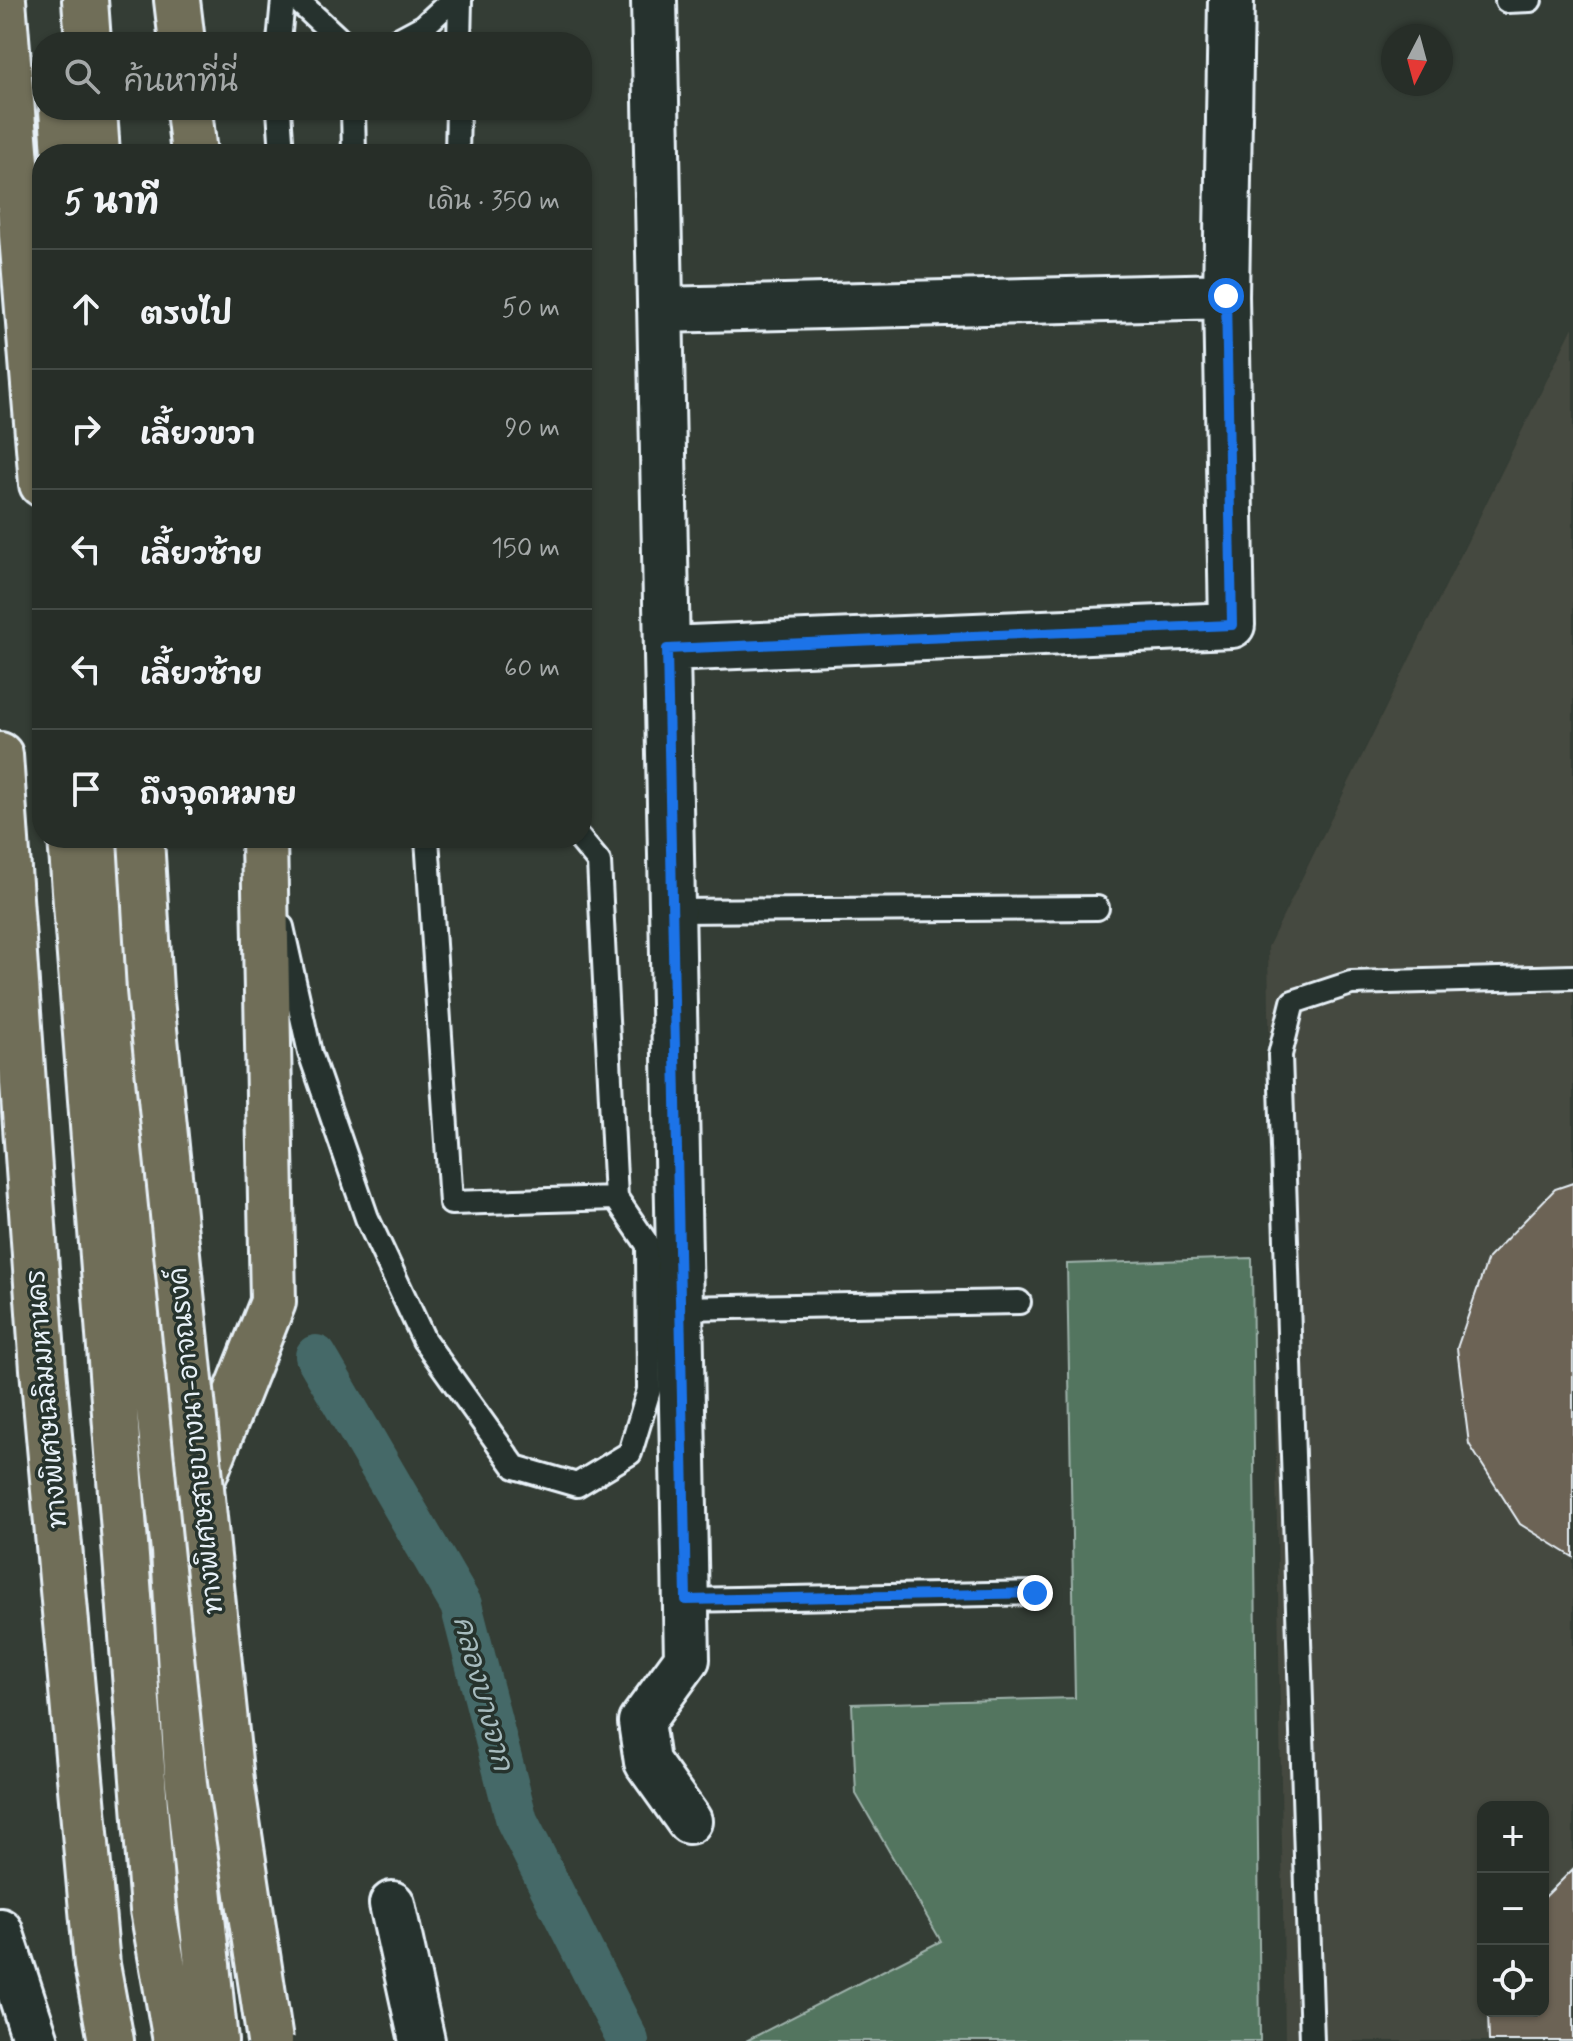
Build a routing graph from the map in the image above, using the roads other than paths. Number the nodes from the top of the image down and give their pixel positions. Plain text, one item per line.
1 (3, 0) edge
2 (55, 0) edge
3 (85, 0) edge
4 (177, 0) edge
5 (283, 0) edge
6 (297, 0) edge
7 (452, 0) edge
8 (460, 0) edge
9 (654, 0) edge
10 (1231, 0) edge
11 (1530, 0) edge
12 (1507, 1) edge
13 (57, 32) edge
14 (87, 32) edge
15 (181, 32) edge
16 (280, 32) edge
17 (331, 32) edge
18 (413, 32) edge
19 (459, 32) edge
20 (63, 120) edge
21 (95, 120) edge
22 (190, 120) edge
23 (280, 120) edge
24 (353, 120) edge
25 (458, 120) edge
26 (64, 144) edge
27 (96, 144) edge
28 (193, 144) edge
29 (281, 144) edge
30 (354, 144) edge
31 (457, 144) edge
32 (1226, 296) junction
33 (660, 310) junction
34 (32, 360) edge
35 (667, 649) junction
36 (0, 755) edge
37 (72, 848) edge
38 (110, 848) edge
39 (142, 848) edge
40 (265, 848) edge
41 (265, 848) edge
42 (428, 848) edge
43 (587, 848) edge
44 (1097, 908) dead end
45 (672, 911) junction
46 (1573, 977) edge
47 (616, 1198) junction
48 (1019, 1302) dead end
49 (680, 1308) junction
50 (174, 1551) junction
51 (1035, 1593) dead end
52 (686, 1600) junction
53 (689, 1821) dead end
54 (392, 1904) dead end
55 (0, 1931) edge
56 (36, 2041) edge
57 (111, 2041) edge
58 (176, 2041) edge
59 (215, 2041) edge
60 (270, 2041) edge
61 (422, 2041) edge
62 (1312, 2041) edge

1 - 34 highway
2 - 13 highway
3 - 14 highway
4 - 15 highway
5 - 16 lane
6 - 17 lane
7 - 18 lane
8 - 19 lane
9 - 33 street
10 - 32 street
11 - 12 lane
20 - 26 highway
21 - 27 highway
22 - 28 highway
23 - 29 lane
24 - 30 lane
25 - 31 lane
32 - 33 street
32 - 35 street
33 - 35 street
35 - 45 street
36 - 57 highway, ทางพิเศษเฉลิมมหานคร
37 - 58 highway
38 - 50 highway
39 - 60 highway, ทางพิเศษสายบางนา-อาจณรงค์, bridge
40 - 50 highway
41 - 47 lane
42 - 47 lane
43 - 47 lane
44 - 45 lane
45 - 49 street
46 - 62 lane
48 - 49 lane
49 - 52 street
50 - 59 highway
51 - 52 lane
52 - 53 street
54 - 61 street
55 - 56 street

